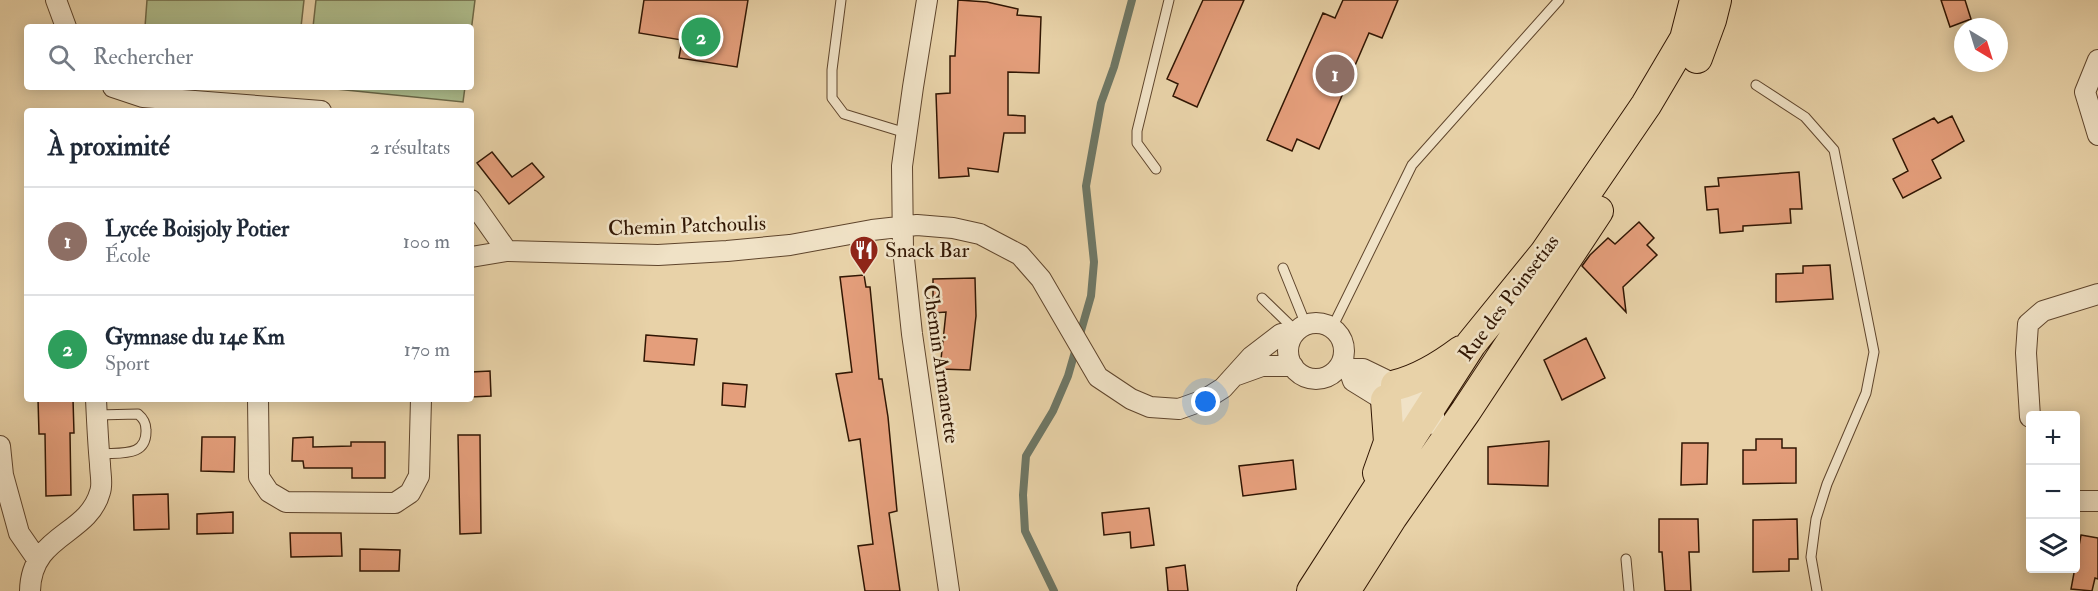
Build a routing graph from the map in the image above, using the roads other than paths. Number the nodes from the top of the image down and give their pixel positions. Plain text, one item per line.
1 (56, 0) edge
2 (842, 0) edge
3 (927, 0) edge
4 (1169, 0) edge
5 (1559, 0) edge
6 (1695, 0) edge
7 (1716, 0) edge
8 (65, 24) edge
9 (2098, 60) edge
10 (1756, 85) dead end
11 (122, 90) edge
12 (283, 108) edge
13 (906, 133) junction
14 (2098, 135) edge
15 (1156, 169) dead end
16 (474, 204) edge
17 (903, 226) junction
18 (507, 251) junction
19 (474, 256) edge
20 (1283, 268) dead end
21 (2098, 294) edge
22 (1262, 298) dead end
23 (1301, 328) junction
24 (1332, 328) junction
25 (1471, 344) junction
26 (1293, 366) junction
27 (1345, 366) junction
28 (1237, 375) junction
29 (1391, 392) junction
30 (258, 402) edge
31 (421, 402) edge
32 (97, 407) edge
33 (1466, 411) junction
34 (2031, 411) edge
35 (1430, 418) junction
36 (0, 446) edge
37 (99, 454) junction
38 (2080, 501) edge
39 (2098, 501) edge
40 (1392, 517) junction
41 (1358, 519) junction
42 (38, 559) junction
43 (1626, 559) dead end
44 (30, 591) edge
45 (949, 591) edge
46 (1312, 591) edge
47 (1346, 591) edge
48 (1629, 591) edge
49 (1817, 591) edge

1 - 8 street
2 - 13 lane
3 - 13 street, Chemin Armanette
4 - 15 lane
5 - 24 lane
6 - 25 main road, Rue des Poinsetias
7 - 33 main road, Rue des Poinsetias
9 - 14 street
10 - 49 lane
11 - 12 street
13 - 17 street, Chemin Armanette
16 - 18 street
17 - 18 street, Chemin Patchoulis
17 - 28 street, Chemin Patchoulis
17 - 45 street, Chemin Armanette
18 - 19 street, Chemin Patchoulis
20 - 23 lane
21 - 34 street
22 - 23 lane
23 - 24 street
23 - 26 street
23 - 28 street
24 - 27 street
25 - 29 main road
25 - 35 main road, Rue des Poinsetias
26 - 27 street
26 - 28 street
27 - 29 street
29 - 35 street
29 - 41 main road
30 - 31 street
32 - 37 street
32 - 37 lane
33 - 35 street
33 - 40 main road, Rue des Poinsetias
35 - 40 street
35 - 41 main road, Rue des Poinsetias
36 - 42 street
37 - 42 street
38 - 39 street
40 - 47 main road, Rue des Poinsetias
41 - 46 main road, Rue des Poinsetias
42 - 44 street
43 - 48 lane

